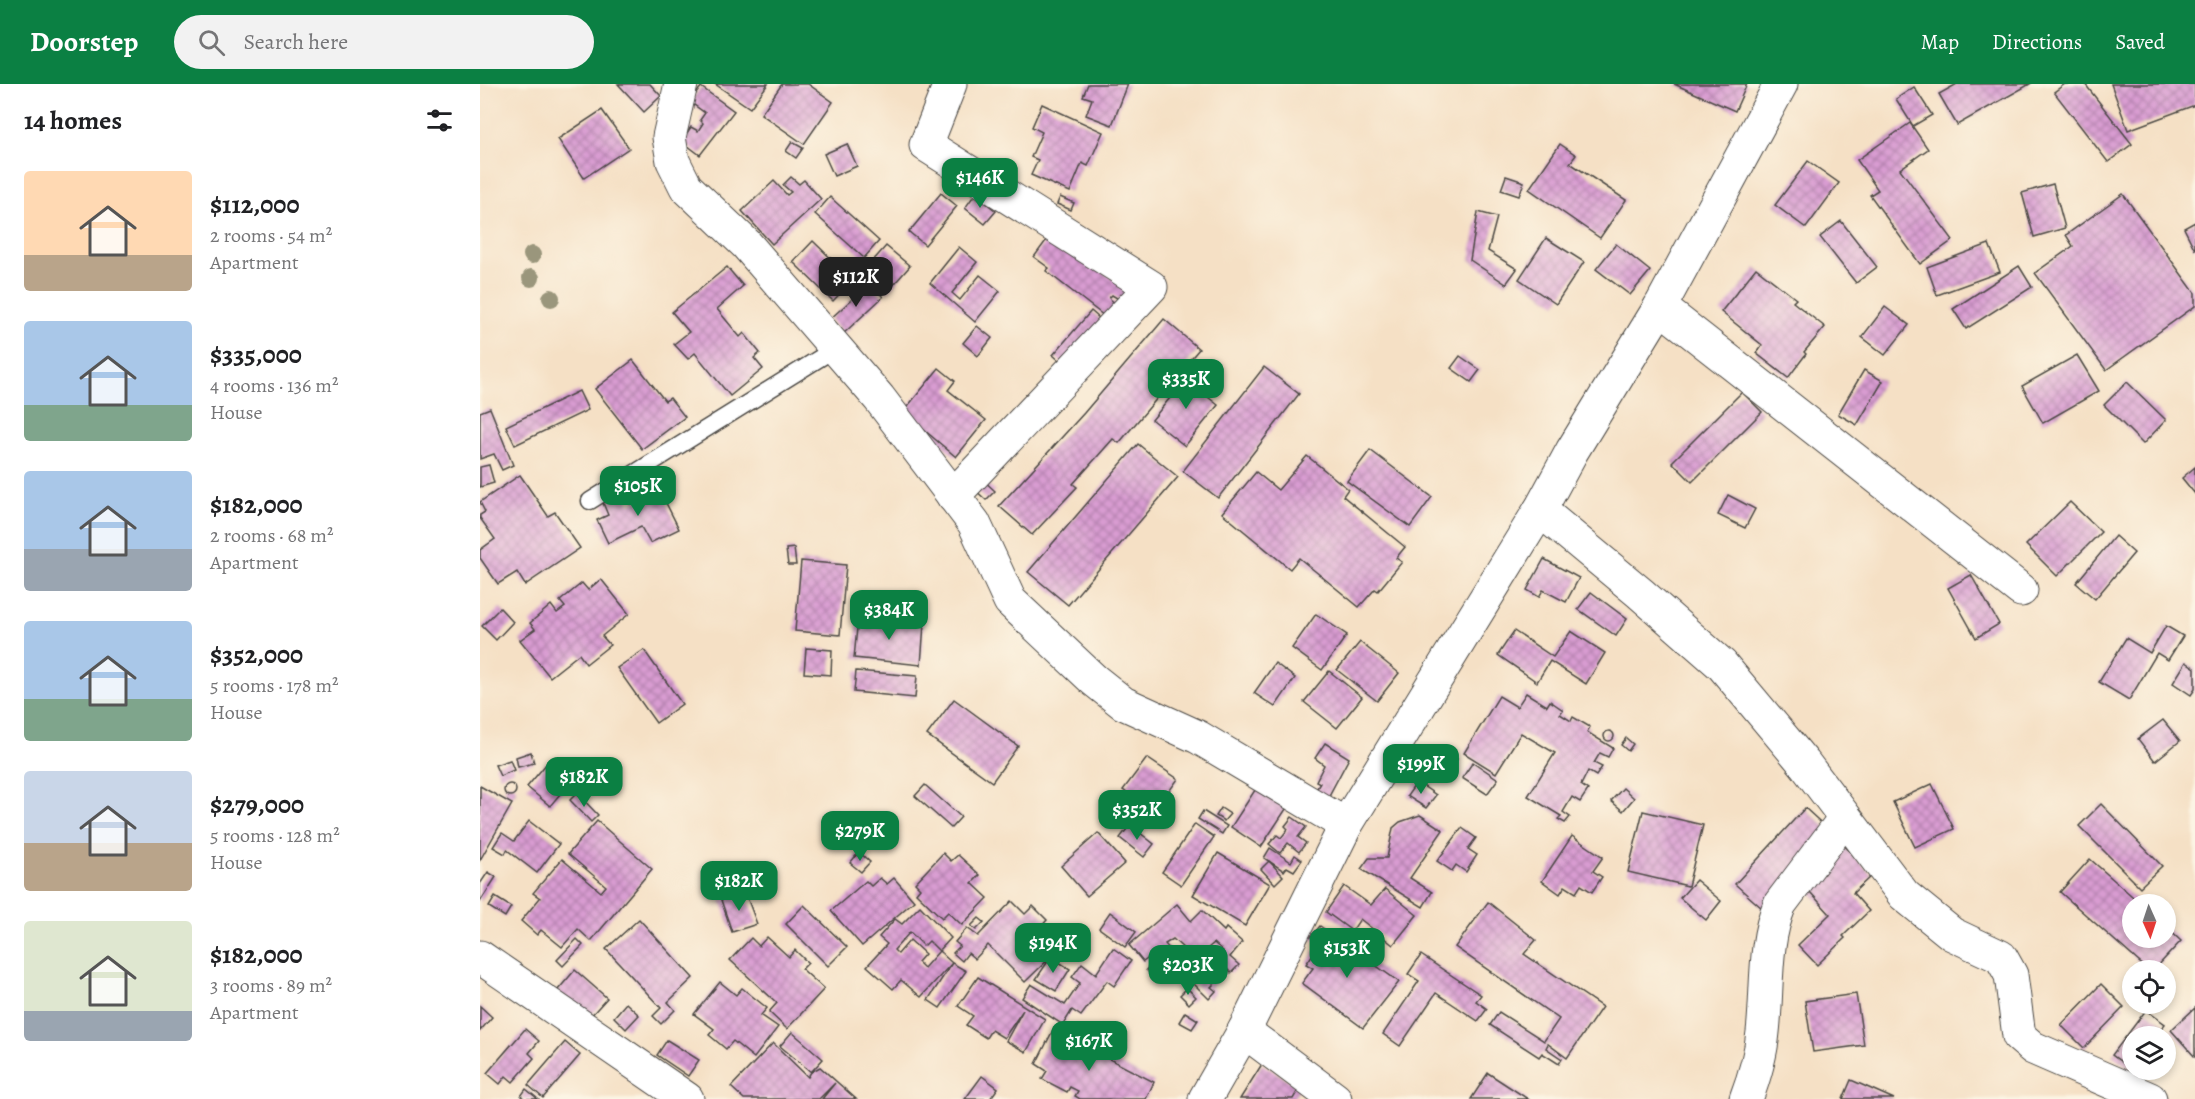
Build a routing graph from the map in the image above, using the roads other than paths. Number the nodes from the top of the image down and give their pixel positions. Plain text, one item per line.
1 (681, 84) edge
2 (950, 84) edge
3 (1781, 84) edge
4 (1660, 307) junction
5 (836, 348) junction
6 (953, 496) junction
7 (590, 501) dead end
8 (1540, 510) junction
9 (2021, 590) dead end
10 (1845, 818) junction
11 (1346, 825) junction
12 (480, 957) edge
13 (1244, 1031) junction
14 (687, 1099) edge
15 (1205, 1099) edge
16 (1335, 1099) edge
17 (1746, 1099) edge
18 (2150, 1099) edge

1 - 5 street
2 - 6 street
3 - 4 street
4 - 8 street
4 - 9 street
5 - 6 street
5 - 7 lane
6 - 11 street
8 - 10 street
8 - 11 street
10 - 17 street
10 - 18 street
11 - 13 street
12 - 14 street
13 - 15 street
13 - 16 street

